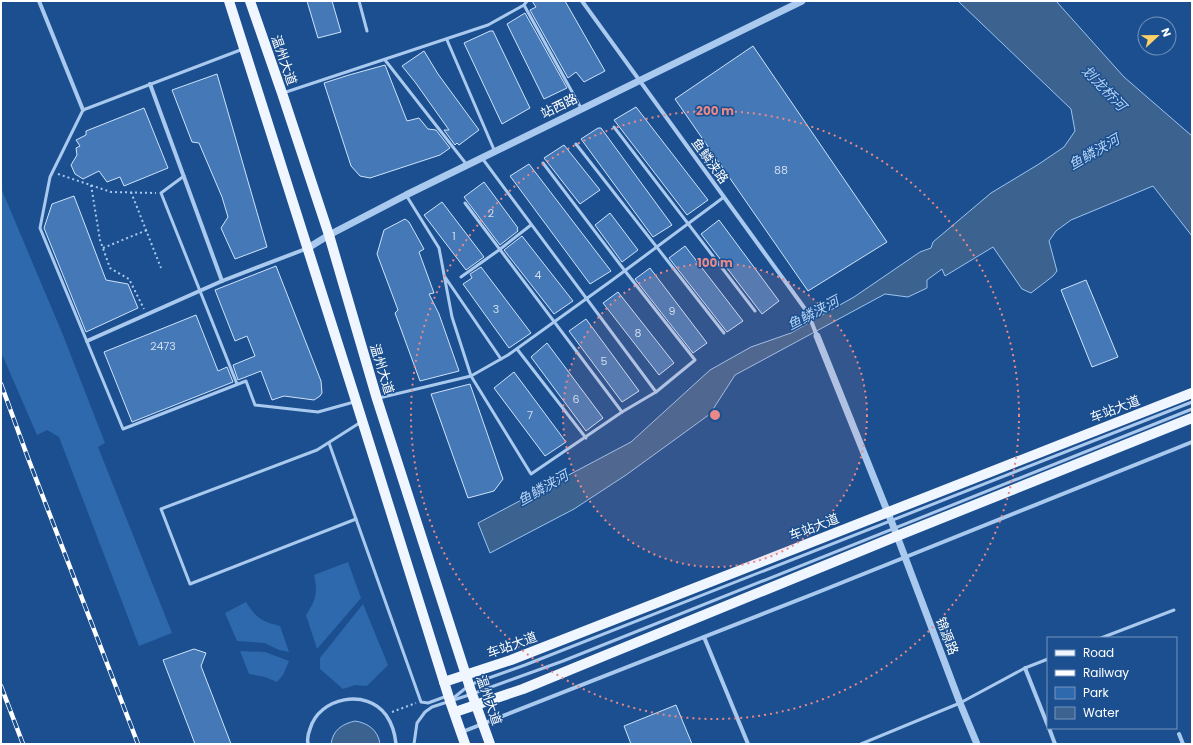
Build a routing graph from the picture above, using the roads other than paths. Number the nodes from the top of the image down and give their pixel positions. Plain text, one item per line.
1 (39, 1) edge
2 (229, 1) edge
3 (250, 1) edge
4 (359, 1) edge
5 (527, 1) edge
6 (582, 1) edge
7 (802, 1) edge
8 (524, 5) junction
9 (367, 31) dead end
10 (447, 40) junction
11 (244, 49) junction
12 (385, 60) junction
13 (640, 80) junction
14 (150, 84) junction
15 (282, 93) junction
16 (581, 109) junction
17 (83, 110) junction
18 (614, 127) dead end
19 (576, 144) dead end
20 (495, 152) junction
21 (482, 158) junction
22 (543, 163) dead end
23 (467, 165) junction
24 (184, 176) junction
25 (406, 195) junction
26 (724, 196) junction
27 (465, 203) dead end
28 (688, 224) junction
29 (531, 225) junction
30 (329, 235) junction
31 (656, 247) junction
32 (308, 248) junction
33 (499, 250) junction
34 (625, 271) junction
35 (444, 275) junction
36 (461, 277) dead end
37 (222, 281) junction
38 (200, 291) junction
39 (586, 299) junction
40 (755, 311) dead end
41 (554, 322) junction
42 (724, 333) dead end
43 (817, 336) joint
44 (87, 342) junction
45 (517, 349) junction
46 (501, 359) junction
47 (471, 376) junction
48 (237, 384) junction
49 (656, 392) junction
50 (1192, 393) edge
51 (377, 398) junction
52 (356, 401) junction
53 (1192, 402) edge
54 (1192, 409) edge
55 (622, 412) junction
56 (1192, 418) edge
57 (363, 421) junction
58 (586, 438) junction
59 (1192, 442) edge
60 (329, 443) junction
61 (889, 516) junction
62 (356, 519) junction
63 (895, 532) junction
64 (905, 558) junction
65 (1174, 610) dead end
66 (704, 637) junction
67 (1105, 637) edge
68 (1047, 659) edge
69 (1025, 668) junction
70 (466, 674) junction
71 (444, 682) junction
72 (471, 690) junction
73 (449, 698) junction
74 (960, 703) junction
75 (477, 705) junction
76 (455, 712) junction
77 (483, 724) junction
78 (1047, 724) edge
79 (1049, 729) edge
80 (461, 732) junction
81 (1179, 734) dead end
82 (872, 740) junction
83 (308, 744) edge
84 (396, 744) edge
85 (414, 744) edge
86 (465, 744) edge
87 (490, 744) edge
88 (748, 744) edge
89 (861, 744) edge
90 (874, 744) edge
91 (977, 744) edge
92 (1055, 744) edge
93 (1183, 744) edge

1 - 17 street
2 - 11 main road
3 - 15 main road, 温州大道
4 - 9 lane
5 - 8 lane
6 - 13 street, 鱼鳞浃路
7 - 13 street, 站西路
8 - 10 lane
8 - 16 lane
10 - 12 lane
10 - 20 lane
11 - 14 lane
11 - 32 main road
12 - 15 lane
12 - 23 lane
13 - 16 street, 站西路
13 - 26 street, 鱼鳞浃路
14 - 17 lane
14 - 24 street
15 - 30 main road, 温州大道
16 - 20 street, 站西路
17 - 44 lane
18 - 28 lane
19 - 31 lane
20 - 21 street, 站西路
21 - 23 street, 站西路
21 - 29 lane
22 - 34 lane
23 - 25 street, 站西路
24 - 37 street
24 - 38 lane
25 - 30 street, 站西路
25 - 35 lane
26 - 28 lane
26 - 43 street, 鱼鳞浃路
27 - 33 lane
28 - 31 lane
28 - 40 lane
29 - 33 lane
29 - 39 lane
30 - 32 street, 站西路
30 - 51 main road, 温州大道
31 - 34 lane
31 - 42 lane
32 - 37 street
32 - 52 main road
33 - 36 lane
33 - 41 lane
34 - 39 lane
34 - 49 lane
35 - 46 lane
35 - 47 lane
37 - 38 street
38 - 44 street
38 - 48 lane
39 - 41 lane
39 - 49 lane
41 - 45 lane
41 - 55 lane
43 - 61 street, 锦源路
44 - 48 lane
45 - 46 lane
45 - 58 lane
46 - 47 lane
47 - 51 lane
47 - 58 lane
48 - 52 lane
49 - 55 lane
50 - 61 main road, 车站大道
51 - 70 main road, 温州大道
52 - 57 main road
53 - 61 lane
54 - 63 lane
55 - 58 lane
56 - 63 main road
57 - 60 lane
57 - 71 main road
59 - 64 street
60 - 62 lane
60 - 62 lane
61 - 63 street, 锦源路
61 - 70 main road, 车站大道
61 - 72 lane
62 - 73 lane
63 - 64 street, 锦源路
63 - 72 lane
63 - 75 main road
64 - 66 street
64 - 74 street, 锦源路
65 - 67 lane
66 - 77 street
66 - 88 street
68 - 69 lane
69 - 74 lane
69 - 78 street
70 - 71 main road, 车站大道
70 - 72 main road, 温州大道
71 - 73 main road
72 - 73 lane
72 - 73 lane
72 - 75 main road, 温州大道
73 - 76 main road
73 - 85 lane
74 - 82 lane
74 - 91 street, 锦源路
75 - 76 main road
75 - 77 main road, 温州大道
76 - 80 main road
77 - 80 street
77 - 87 main road, 温州大道
79 - 92 street
80 - 86 main road
81 - 93 street
82 - 89 lane
82 - 90 lane
83 - 84 street

